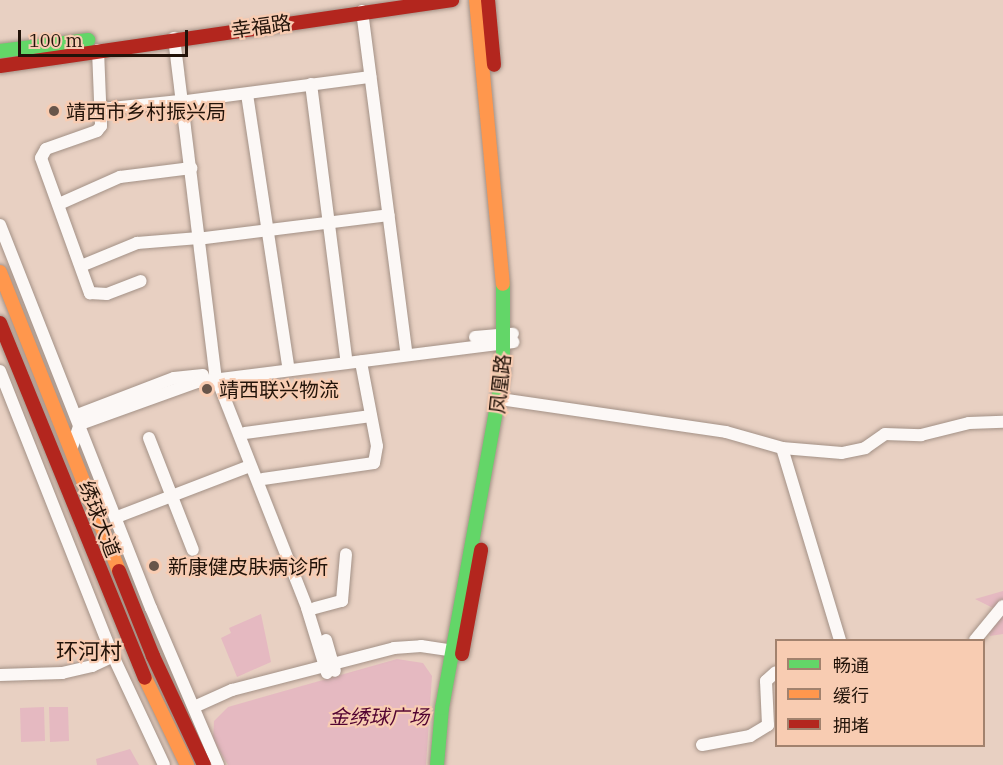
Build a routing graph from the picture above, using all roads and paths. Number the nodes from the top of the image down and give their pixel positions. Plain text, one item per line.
1 (372, 0) edge
2 (452, 0) edge
3 (476, 0) edge
4 (488, 0) edge
5 (362, 11) junction
6 (177, 37) junction
7 (98, 50) junction
8 (0, 51) edge
9 (0, 66) edge
10 (370, 77) junction
11 (311, 84) junction
12 (247, 94) junction
13 (184, 101) junction
14 (102, 109) junction
15 (191, 168) junction
16 (59, 204) junction
17 (389, 215) junction
18 (328, 220) junction
19 (0, 225) edge
20 (268, 228) junction
21 (202, 238) junction
22 (81, 266) junction
23 (0, 272) edge
24 (141, 280) dead end
25 (35, 316) junction
26 (0, 322) edge
27 (26, 336) junction
28 (508, 338) junction
29 (3, 343) edge
30 (406, 349) junction
31 (346, 357) junction
32 (361, 362) junction
33 (288, 365) junction
34 (0, 371) edge
35 (220, 378) junction
36 (507, 400) junction
37 (371, 416) junction
38 (78, 420) junction
39 (1003, 422) edge
40 (245, 433) junction
41 (149, 438) dead end
42 (72, 447) junction
43 (782, 448) junction
44 (250, 466) junction
45 (263, 479) junction
46 (171, 498) junction
47 (71, 500) junction
48 (112, 504) junction
49 (117, 517) junction
50 (60, 521) junction
51 (104, 530) junction
52 (193, 550) dead end
53 (346, 554) dead end
54 (140, 578) junction
55 (1003, 606) edge
56 (133, 607) junction
57 (315, 608) junction
58 (840, 639) edge
59 (976, 639) edge
60 (456, 655) junction
61 (113, 656) junction
62 (330, 669) junction
63 (775, 674) edge
64 (0, 675) edge
65 (196, 711) junction
66 (702, 745) dead end
67 (164, 765) edge
68 (187, 765) edge
69 (204, 765) edge
70 (218, 765) edge
71 (437, 765) edge
72 (446, 765) edge

1 - 8 main road, 幸福路
2 - 5 main road, 幸福路
3 - 28 main road, 凤凰路
4 - 28 main road, 凤凰路
5 - 6 main road, 幸福路
5 - 10 street
6 - 7 main road, 幸福路
6 - 13 street
7 - 9 main road, 幸福路
7 - 14 street
10 - 11 street
10 - 17 street
11 - 12 street
11 - 18 street
12 - 13 street
12 - 20 street
13 - 14 street
13 - 15 street
13 - 21 street
14 - 16 street
15 - 16 street
15 - 21 street
16 - 22 street
17 - 18 street
17 - 30 street
18 - 20 street
18 - 31 street
19 - 25 street
20 - 21 street
20 - 33 street
21 - 22 street
21 - 35 street
22 - 24 street
23 - 27 main road, 绣球大道
25 - 27 street
25 - 38 street
26 - 29 main road, 绣球大道
27 - 42 main road, 绣球大道
28 - 30 street
28 - 32 street
28 - 36 main road, 凤凰路
28 - 60 main road, 凤凰路
29 - 47 main road, 绣球大道
30 - 31 street
31 - 33 street
32 - 35 street
32 - 37 street
33 - 35 street
34 - 50 street
35 - 38 street
35 - 40 street
35 - 44 street
36 - 43 street
36 - 60 main road, 凤凰路
37 - 40 street
37 - 45 street
38 - 42 street
38 - 48 street
39 - 43 street
40 - 45 street
41 - 46 street
42 - 51 main road, 绣球大道
43 - 58 street
44 - 46 street
44 - 62 street
45 - 57 street
46 - 49 street
46 - 52 street
47 - 50 street
47 - 68 main road, 绣球大道
48 - 49 street
48 - 51 street
49 - 54 street
50 - 61 street
51 - 56 main road, 绣球大道
53 - 57 street
54 - 56 street
54 - 65 street
55 - 59 street
56 - 69 main road, 绣球大道
57 - 62 street
60 - 62 street
60 - 71 main road, 凤凰路
60 - 72 main road, 凤凰路
61 - 64 street
61 - 67 street
62 - 65 street
63 - 66 street
65 - 70 street

